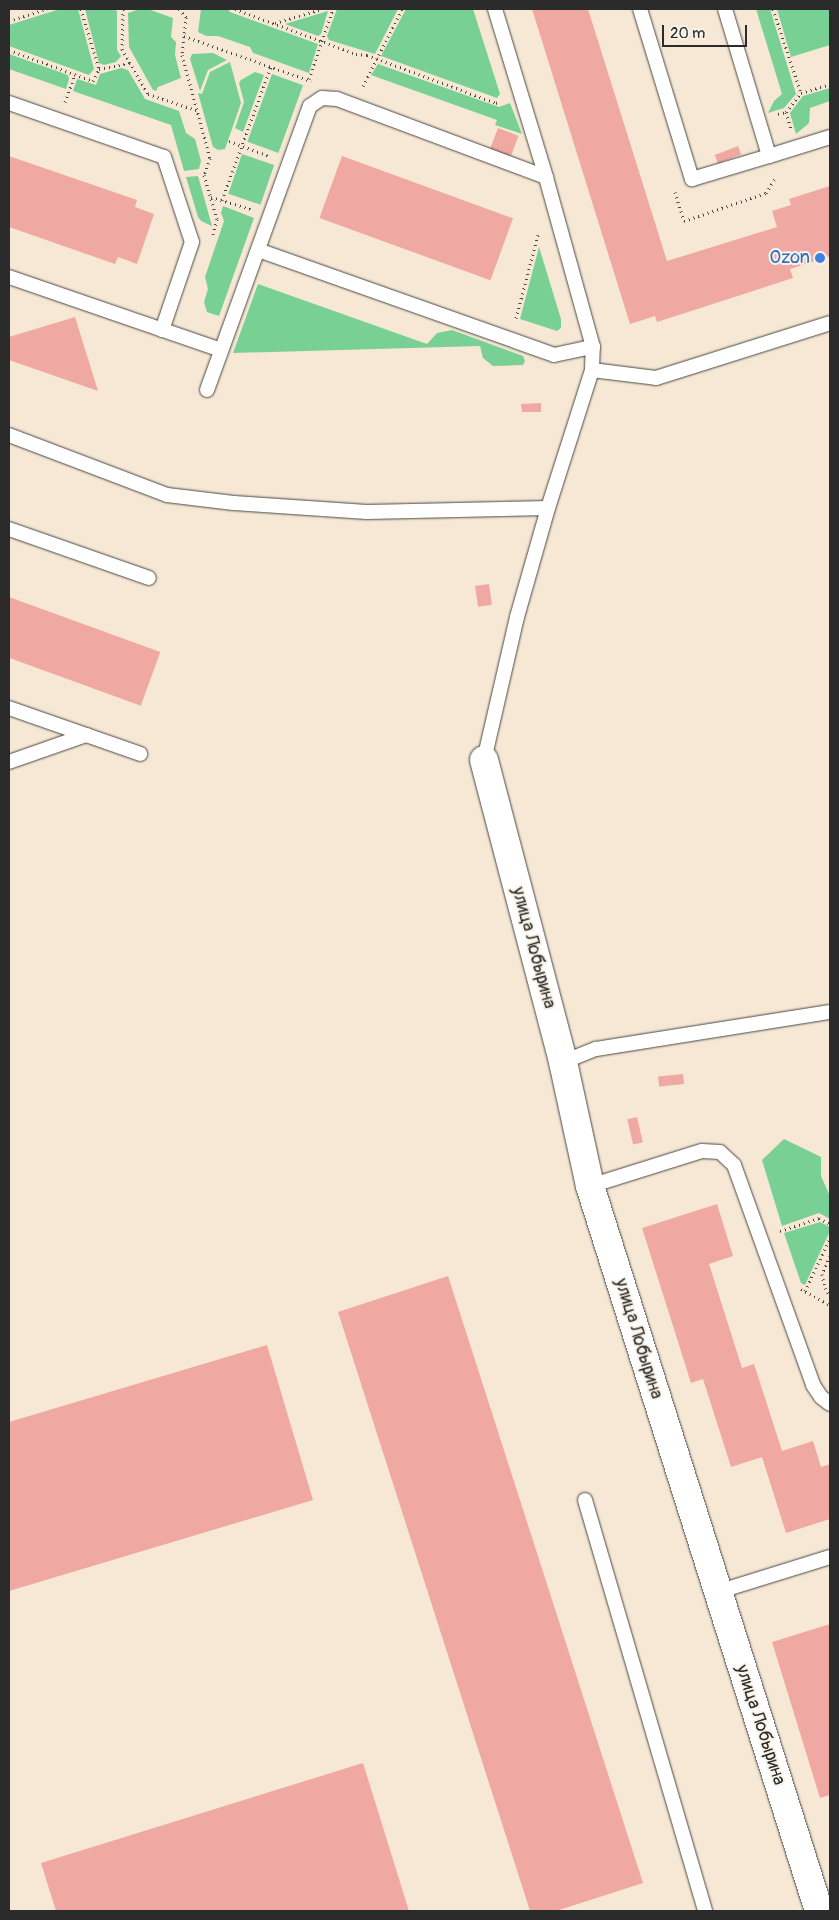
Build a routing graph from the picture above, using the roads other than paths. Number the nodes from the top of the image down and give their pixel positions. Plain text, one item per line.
1 (495, 9) edge
2 (640, 9) edge
3 (725, 9) edge
4 (9, 103) edge
5 (830, 137) edge
6 (769, 156) junction
7 (546, 177) junction
8 (258, 250) junction
9 (9, 276) edge
10 (830, 324) edge
11 (162, 330) junction
12 (593, 347) junction
13 (221, 350) junction
14 (592, 370) junction
15 (207, 390) dead end
16 (9, 435) edge
17 (548, 508) junction
18 (9, 529) edge
19 (149, 578) dead end
20 (9, 708) edge
21 (86, 735) junction
22 (140, 754) dead end
23 (484, 760) joint
24 (9, 762) edge
25 (830, 1012) edge
26 (563, 1062) junction
27 (590, 1186) junction
28 (830, 1404) edge
29 (585, 1500) dead end
30 (830, 1557) edge
31 (717, 1592) junction
32 (705, 1911) edge
33 (819, 1911) edge

1 - 7 lane
2 - 6 lane
3 - 6 lane
4 - 11 lane
5 - 6 lane
7 - 8 lane
7 - 12 lane
8 - 12 lane
8 - 13 lane
9 - 11 lane
10 - 14 lane
11 - 13 lane
12 - 14 lane
13 - 15 lane
14 - 17 lane
16 - 17 lane
17 - 23 lane
18 - 19 lane
20 - 21 lane
21 - 22 lane
21 - 24 lane
23 - 26 street, улица Лобырина
25 - 26 lane
26 - 27 street, улица Лобырина
27 - 28 lane
27 - 31 street, улица Лобырина
29 - 32 lane
30 - 31 lane
31 - 33 street, улица Лобырина

